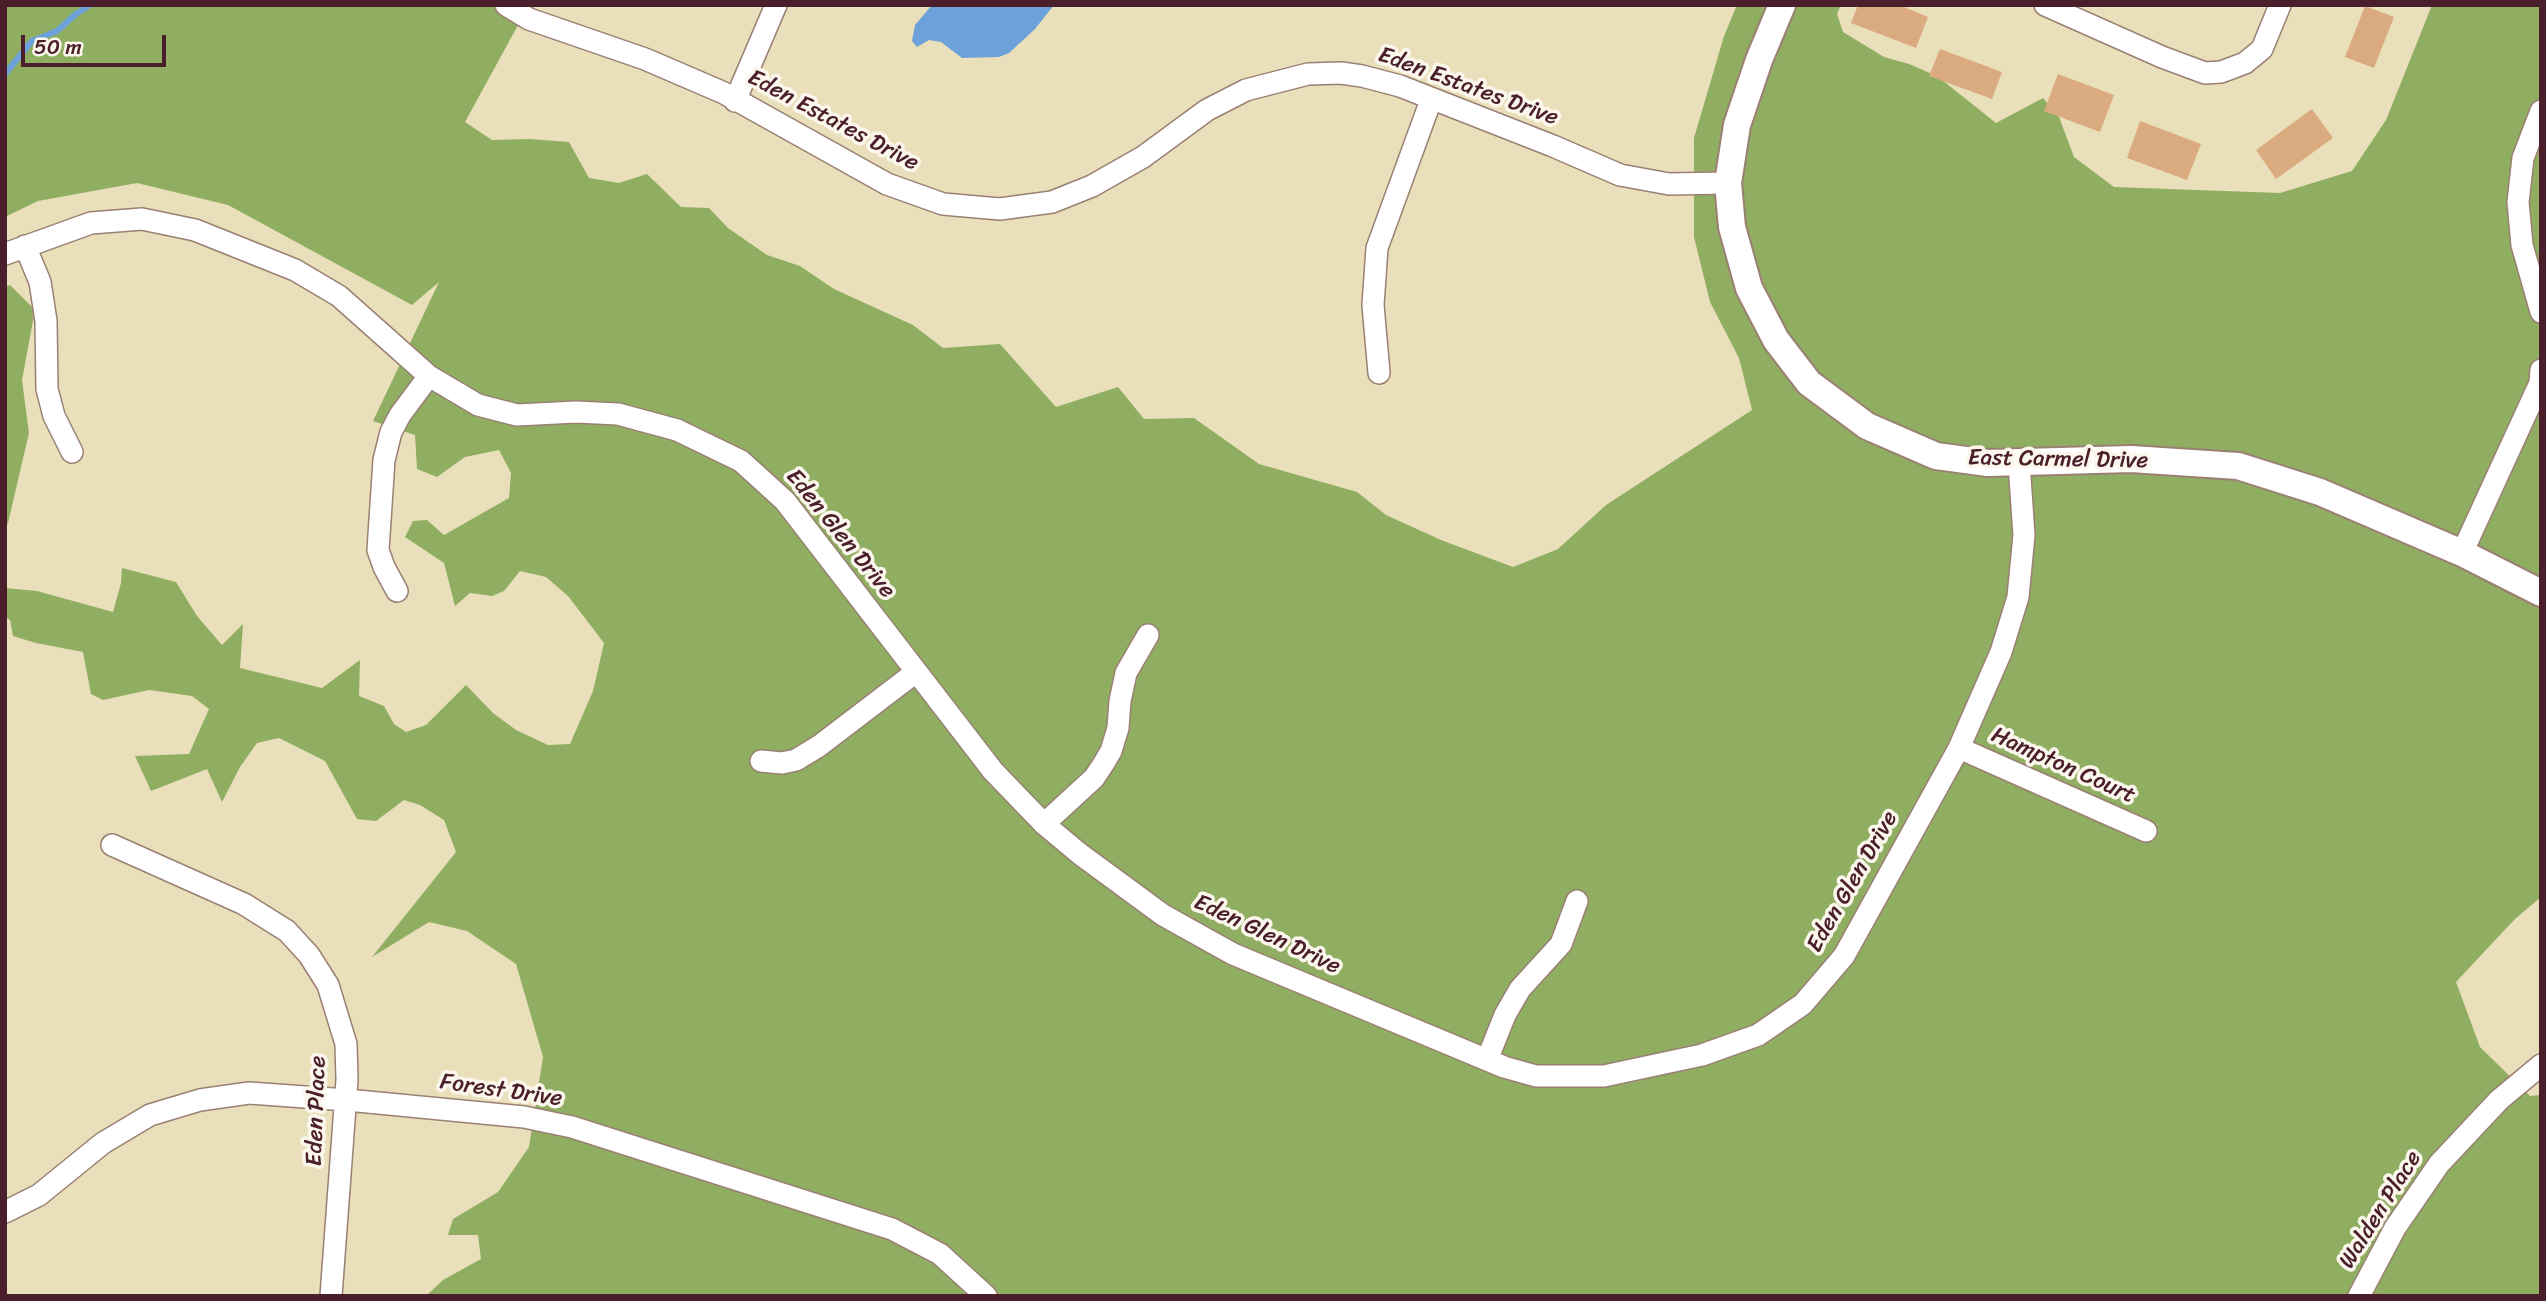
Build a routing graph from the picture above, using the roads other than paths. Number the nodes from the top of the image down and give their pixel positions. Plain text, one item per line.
1 (506, 5) edge
2 (776, 5) edge
3 (1782, 5) edge
4 (2045, 5) edge
5 (2280, 5) edge
6 (1431, 100) junction
7 (735, 101) junction
8 (2541, 111) edge
9 (1728, 183) junction
10 (15, 250) edge
11 (2541, 312) edge
12 (2541, 370) edge
13 (1379, 373) dead end
14 (429, 376) junction
15 (72, 452) dead end
16 (2019, 463) junction
17 (2462, 553) junction
18 (397, 591) dead end
19 (2541, 593) edge
20 (1148, 635) dead end
21 (916, 672) junction
22 (1959, 748) junction
23 (761, 761) dead end
24 (1044, 824) junction
25 (2146, 831) dead end
26 (111, 845) dead end
27 (1577, 901) dead end
28 (1487, 1060) junction
29 (2541, 1065) edge
30 (347, 1100) junction
31 (5, 1212) edge
32 (331, 1296) edge
33 (985, 1296) edge
34 (2359, 1296) edge

1 - 7 street, Eden Estates Drive
2 - 7 street
3 - 9 street, East Carmel Drive
4 - 5 street
6 - 7 street, Eden Estates Drive
6 - 9 street, Eden Estates Drive
6 - 13 street
8 - 11 street
9 - 16 street, East Carmel Drive
10 - 14 street, Eden Glen Drive
10 - 15 street, Eden Glen Drive
12 - 17 street
14 - 18 street
14 - 21 street, Eden Glen Drive
16 - 17 street, East Carmel Drive
16 - 22 street, Eden Glen Drive
17 - 19 street, East Carmel Drive
20 - 24 street
21 - 23 street
21 - 24 street, Eden Glen Drive
22 - 25 street, Hampton Court
22 - 28 street, Eden Glen Drive
24 - 28 street, Eden Glen Drive
26 - 30 street, Eden Place
27 - 28 street
29 - 34 street, Walden Place
30 - 31 street, Forest Drive
30 - 32 street, Eden Place
30 - 33 street, Forest Drive

